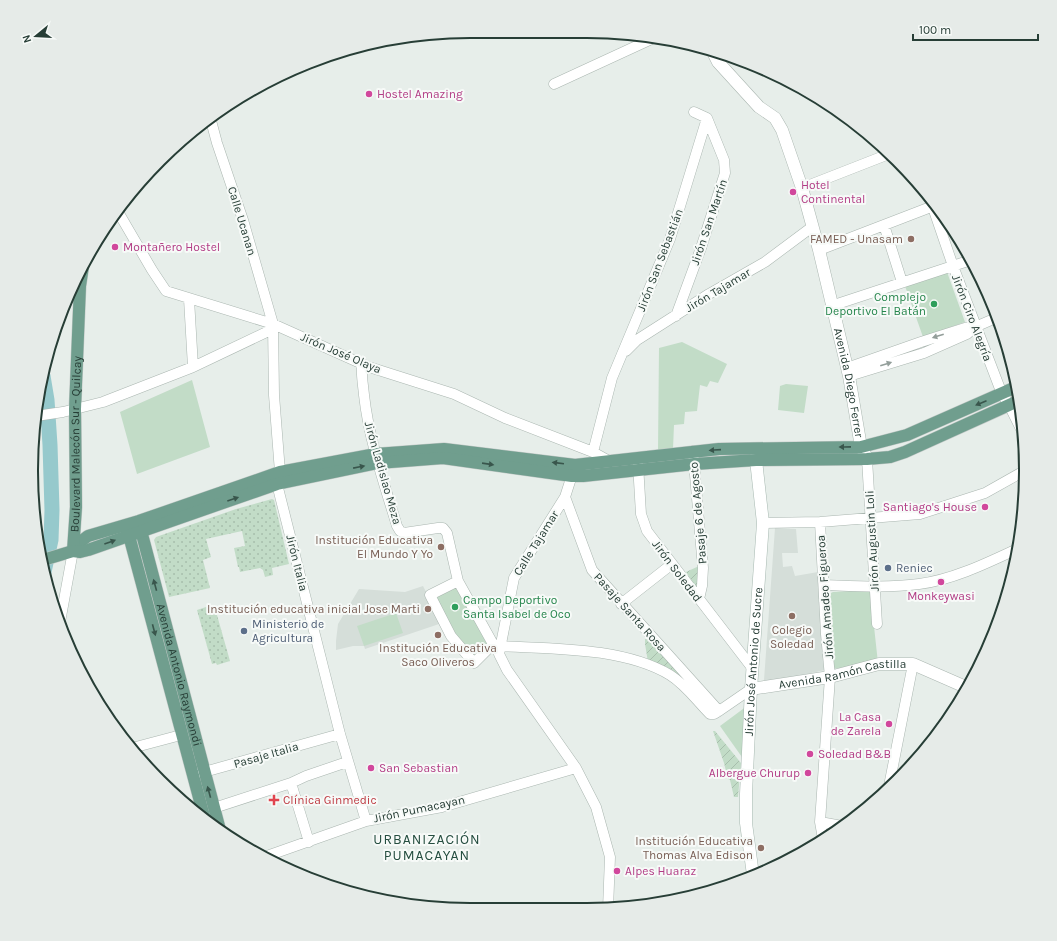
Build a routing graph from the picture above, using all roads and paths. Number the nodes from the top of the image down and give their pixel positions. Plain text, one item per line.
1 (645, 42) edge
2 (716, 58) edge
3 (554, 84) dead end
4 (694, 112) dead end
5 (707, 118) junction
6 (212, 124) edge
7 (883, 156) edge
8 (802, 188) junction
9 (930, 207) edge
10 (121, 215) edge
11 (938, 218) edge
12 (884, 225) junction
13 (812, 226) junction
14 (819, 250) junction
15 (965, 262) edge
16 (953, 266) junction
17 (902, 282) junction
18 (80, 285) edge
19 (189, 299) junction
20 (831, 306) junction
21 (676, 316) junction
22 (992, 320) edge
23 (273, 327) junction
24 (975, 327) junction
25 (623, 354) junction
26 (362, 364) junction
27 (193, 367) junction
28 (848, 372) junction
29 (1011, 389) edge
30 (1002, 394) junction
31 (1014, 403) edge
32 (75, 409) junction
33 (42, 415) edge
34 (861, 447) junction
35 (693, 451) junction
36 (592, 452) junction
37 (757, 454) junction
38 (377, 459) junction
39 (867, 459) junction
40 (611, 461) junction
41 (638, 464) junction
42 (694, 464) junction
43 (573, 470) junction
44 (280, 472) junction
45 (618, 472) junction
46 (1019, 474) edge
47 (277, 484) junction
48 (565, 497) junction
49 (872, 519) junction
50 (820, 522) junction
51 (763, 523) junction
52 (140, 526) junction
53 (128, 530) junction
54 (1012, 551) edge
55 (68, 552) junction
56 (47, 559) edge
57 (672, 564) junction
58 (458, 581) junction
59 (824, 585) junction
60 (874, 586) junction
61 (699, 599) junction
62 (621, 604) junction
63 (61, 611) edge
64 (877, 624) dead end
65 (496, 645) junction
66 (913, 664) junction
67 (753, 669) junction
68 (830, 677) junction
69 (962, 685) edge
70 (751, 689) junction
71 (719, 711) junction
72 (340, 734) junction
73 (181, 735) junction
74 (137, 747) edge
75 (347, 762) junction
76 (576, 768) junction
77 (204, 772) junction
78 (192, 776) junction
79 (891, 777) edge
80 (291, 783) junction
81 (214, 808) junction
82 (202, 810) edge
83 (218, 821) edge
84 (366, 821) junction
85 (820, 822) junction
86 (835, 825) edge
87 (822, 833) edge
88 (309, 842) junction
89 (272, 854) edge
90 (752, 870) edge
91 (608, 902) edge

1 - 3 street
2 - 8 street, Avenida Diego Ferrer
4 - 5 street
5 - 21 street, Jirón San Martín
5 - 25 street, Jirón San Sebastián
6 - 23 street, Calle Ucanan
7 - 8 street
8 - 13 street, Avenida Diego Ferrer
9 - 12 street
10 - 19 street, Jirón José Olaya
11 - 16 street, Jirón Ciro Alegría
12 - 14 street
12 - 17 street
13 - 14 street, Avenida Diego Ferrer
13 - 21 street, Jirón Tajamar
14 - 20 street, Avenida Diego Ferrer
15 - 16 street
16 - 17 street
16 - 24 street, Jirón Ciro Alegría
17 - 20 street
18 - 32 main road, Boulevard Malecón Sur - Quilcay
19 - 23 street, Jirón José Olaya
19 - 27 street
20 - 28 street, Avenida Diego Ferrer
21 - 25 street, Jirón Tajamar
22 - 24 street
23 - 26 street, Jirón José Olaya
23 - 27 street
23 - 44 street, Jirón Italia
24 - 28 street
24 - 30 street, Jirón Ciro Alegría
25 - 36 street
26 - 36 street, Jirón José Olaya
26 - 38 street, Jirón Ladislao Meza
27 - 32 street
28 - 34 street, Avenida Diego Ferrer
29 - 30 main road
30 - 31 street, Jirón Ciro Alegría
30 -> 34 main road
31 - 39 main road
32 - 33 street
32 - 55 main road, Boulevard Malecón Sur - Quilcay
34 -> 37 main road
34 - 39 street, Avenida Diego Ferrer
37 -> 35 main road
35 - 41 main road
35 - 42 street, Pasaje 6 de Agosto
36 - 40 street, Jirón José Olaya
37 - 39 main road
37 - 42 main road
37 - 51 street, Jirón José Antonio de Sucre
38 - 43 main road
38 - 44 main road
47 -> 38 main road
38 - 58 street, Jirón Ladislao Meza
39 - 49 street, Jirón Augustin Loli
40 - 41 main road
40 - 43 main road
40 - 45 street
41 - 42 main road
41 - 45 main road
41 - 57 street, Jirón Soledad
42 - 61 street, Pasaje 6 de Agosto
43 - 45 main road
43 - 48 street, Calle Tajamar
44 - 47 street, Jirón Italia
44 - 52 main road
46 - 49 street
52 -> 47 main road
47 - 72 street, Jirón Italia
48 - 62 street, Pasaje Santa Rosa
48 - 65 street, Calle Tajamar
49 - 50 street
49 - 60 street, Jirón Augustin Loli
50 - 51 street
50 - 59 street, Jirón Amadeo Figueroa
51 - 67 street, Jirón José Antonio de Sucre
52 - 53 main road
77 -> 52 main road, Avenida Antonio Raymondi
53 - 55 main road
53 -> 73 main road, Avenida Antonio Raymondi
54 - 60 street
55 - 56 main road
55 - 63 street, Boulevard Malecón Sur - Quilcay
57 - 61 street, Jirón Soledad
57 - 62 street
58 - 65 street, Jirón Ladislao Meza
58 - 65 street
59 - 60 street
59 - 68 street, Jirón Amadeo Figueroa
60 - 64 street, Jirón Augustin Loli
61 - 67 street, Jirón Soledad
62 - 71 street, Pasaje Santa Rosa
65 - 71 street
65 - 76 street, Jirón Ladislao Meza
66 - 68 street, Avenida Ramón Castilla
66 - 69 street, Avenida Ramón Castilla
66 - 79 street
67 - 70 street, Jirón José Antonio de Sucre
68 - 70 street, Avenida Ramón Castilla
68 - 85 street, Jirón Amadeo Figueroa
70 - 71 street, Avenida Ramón Castilla
70 - 90 street, Jirón José Antonio de Sucre
72 - 75 street, Jirón Italia
72 - 77 street, Pasaje Italia
73 - 74 street
73 - 78 main road, Avenida Antonio Raymondi
75 - 80 street
75 - 84 street, Jirón Italia
76 - 84 street, Jirón Pumacayan
76 - 91 street, Jirón Ladislao Meza
77 - 78 street, Pasaje Italia
81 -> 77 main road, Avenida Antonio Raymondi
78 - 82 main road, Avenida Antonio Raymondi
80 - 81 street
80 - 88 street
81 - 83 main road, Avenida Antonio Raymondi
84 - 88 street, Jirón Pumacayan
85 - 86 street
85 - 87 street, Jirón Amadeo Figueroa
88 - 89 street, Jirón Pumacayan

